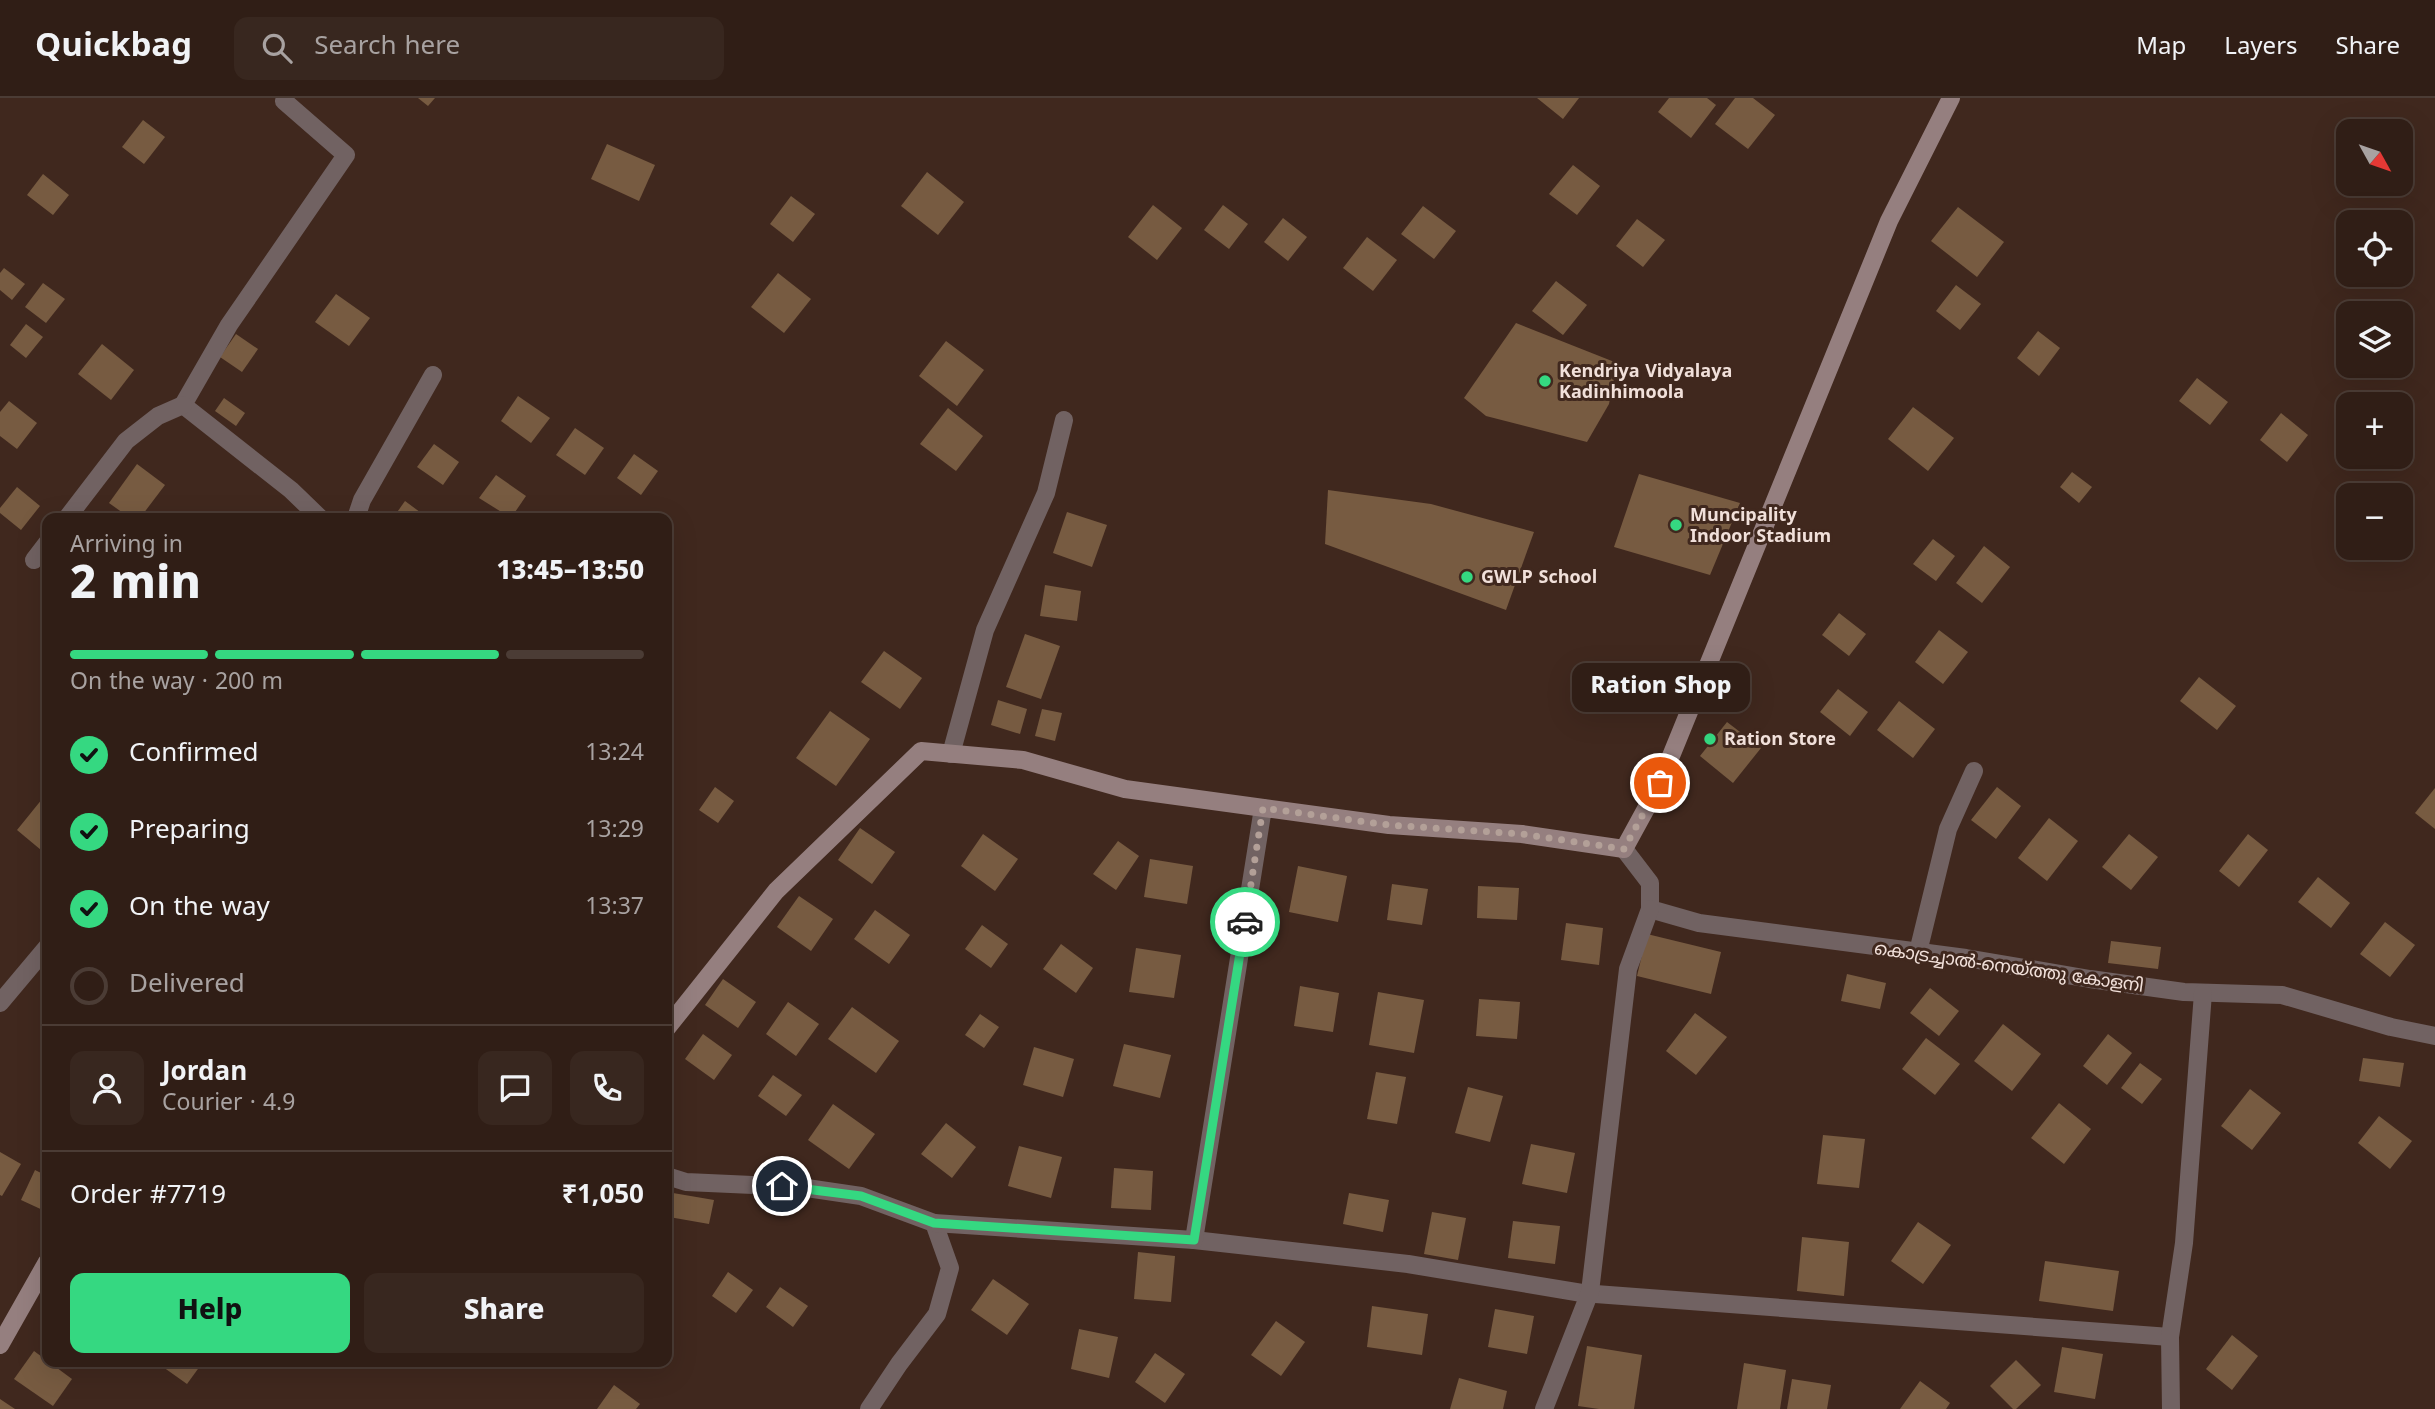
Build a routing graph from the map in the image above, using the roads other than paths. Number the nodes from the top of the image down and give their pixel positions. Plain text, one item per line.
1 (285, 98) edge
2 (1951, 98) edge
3 (433, 374) dead end
4 (183, 405) junction
5 (1064, 421) dead end
6 (71, 513) edge
7 (315, 513) edge
8 (358, 513) edge
9 (42, 550) edge
10 (34, 560) dead end
11 (951, 754) junction
12 (1974, 771) dead end
13 (1263, 808) junction
14 (1624, 849) junction
15 (1650, 909) junction
16 (1918, 952) junction
17 (42, 953) edge
18 (2203, 992) junction
19 (0, 1003) edge
20 (672, 1022) edge
21 (2435, 1036) edge
22 (672, 1178) edge
23 (934, 1223) junction
24 (1194, 1240) junction
25 (42, 1271) edge
26 (1590, 1292) junction
27 (2170, 1337) junction
28 (0, 1345) edge
29 (869, 1409) edge
30 (1544, 1409) edge
31 (2171, 1409) edge

1 - 4 street
2 - 14 main road
3 - 8 street
4 - 6 street
4 - 7 street
5 - 11 street
9 - 10 street
11 - 13 main road
11 - 20 main road
12 - 16 street
13 - 14 main road
13 - 24 street
14 - 15 street
15 - 16 street, കൊട്രച്ചാൽ-നെയ്ത്തു കോളനി
15 - 26 street
16 - 18 street, കൊട്രച്ചാൽ-നെയ്ത്തു കോളനി
17 - 19 street
18 - 21 street, കൊട്രച്ചാൽ-നെയ്ത്തു കോളനി
18 - 27 street
22 - 23 street
23 - 24 street
23 - 29 street
24 - 26 street
25 - 28 main road
26 - 27 street
26 - 30 street
27 - 31 street

